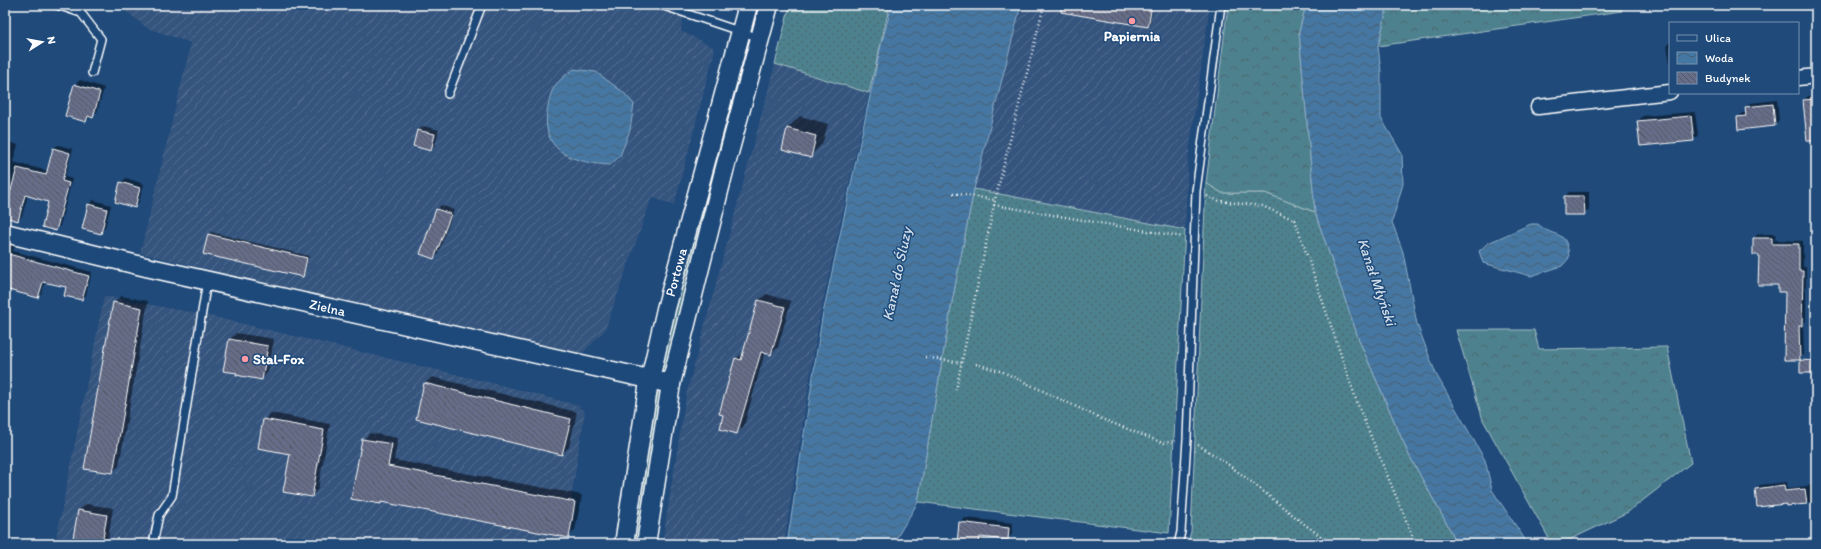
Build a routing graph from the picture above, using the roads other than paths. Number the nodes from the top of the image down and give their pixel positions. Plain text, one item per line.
1 (57, 5) edge
2 (482, 5) edge
3 (661, 5) edge
4 (748, 5) edge
5 (769, 5) edge
6 (1221, 5) edge
7 (741, 32) junction
8 (760, 38) junction
9 (92, 73) dead end
10 (1816, 76) edge
11 (1799, 78) edge
12 (1669, 92) edge
13 (448, 94) dead end
14 (1538, 107) dead end
15 (5, 233) edge
16 (207, 281) junction
17 (650, 380) junction
18 (671, 384) junction
19 (153, 544) edge
20 (624, 544) edge
21 (646, 544) edge
22 (1178, 544) edge

1 - 9 lane
2 - 13 lane
3 - 7 lane
4 - 7 street, Portowa
5 - 8 street, Portowa
6 - 22 lane
7 - 8 lane
7 - 17 street, Portowa
8 - 18 street, Portowa
10 - 11 street
12 - 14 street
15 - 16 street, Zielna
16 - 17 street, Zielna
16 - 19 lane
17 - 18 street, Zielna
17 - 20 street, Portowa
18 - 21 street, Portowa

